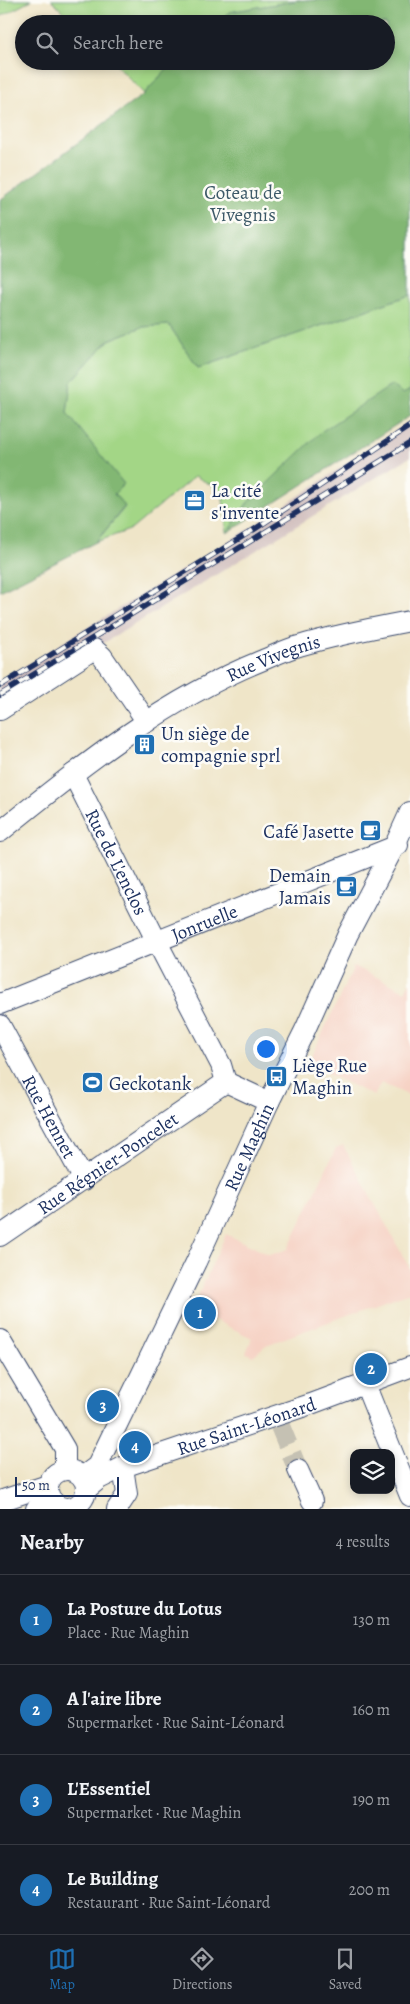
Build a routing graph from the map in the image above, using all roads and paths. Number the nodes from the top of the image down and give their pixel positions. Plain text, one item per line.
1 (410, 621) edge
2 (0, 710) edge
3 (147, 722) junction
4 (73, 774) junction
5 (410, 812) edge
6 (0, 832) edge
7 (402, 844) edge
8 (157, 942) junction
9 (0, 1004) edge
10 (0, 1025) edge
11 (226, 1082) junction
12 (269, 1102) junction
13 (84, 1180) junction
14 (0, 1236) edge
15 (0, 1340) edge
16 (410, 1367) edge
17 (365, 1384) junction
18 (123, 1467) junction
19 (298, 1470) tunnel mouth
20 (78, 1479) junction
21 (410, 1496) edge
22 (0, 1501) edge
23 (312, 1501) dead end
24 (57, 1502) edge
25 (118, 1509) edge

1 - 3 street, Rue Vivegnis
2 - 3 street
3 - 4 street, Rue Vivegnis
4 - 6 street, Rue Vivegnis
4 - 8 street, Rue de L'enclos
5 - 7 street, Rue Maghin
7 - 8 street, Jonruelle
7 - 12 street, Rue Maghin
8 - 9 street, Jonruelle
8 - 11 street, Rue de L'enclos
10 - 13 street, Rue Hennet
11 - 12 street
11 - 13 street, Rue Régnier-Poncelet
12 - 20 street, Rue Maghin
13 - 14 street, Rue Régnier-Poncelet
15 - 20 street
16 - 17 street, Rue Saint-Léonard
17 - 18 street, Rue Saint-Léonard
17 - 21 street
18 - 20 street, Rue Saint-Léonard
18 - 25 street
19 - 23 street
20 - 24 street
20 - 24 street
22 - 24 street

